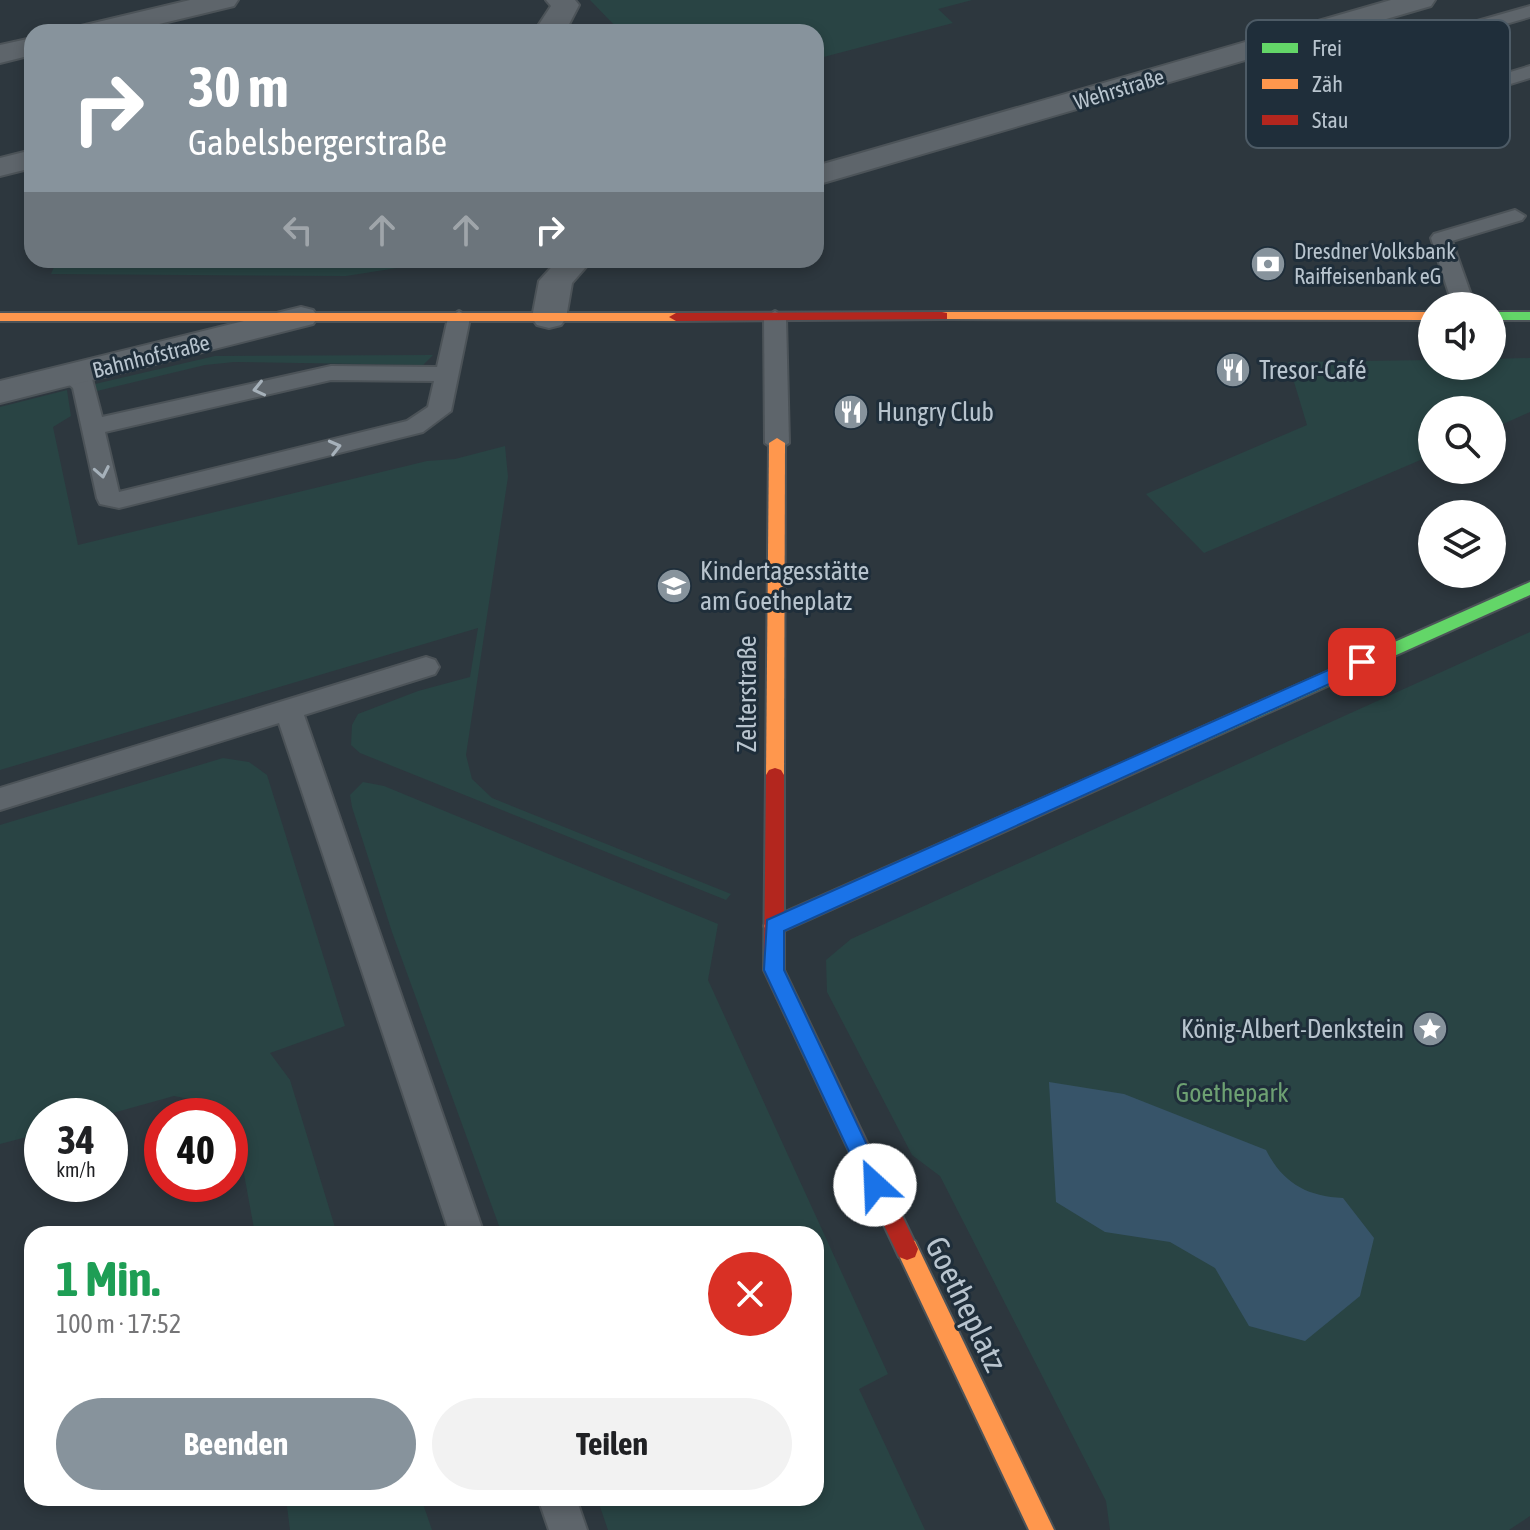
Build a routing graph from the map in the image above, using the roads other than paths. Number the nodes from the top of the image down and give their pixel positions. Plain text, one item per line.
1 (224, 0) edge
2 (560, 0) edge
3 (1421, 0) edge
4 (1530, 11) edge
5 (1352, 20) edge
6 (1499, 20) edge
7 (124, 24) edge
8 (556, 24) edge
9 (24, 48) edge
10 (1246, 51) edge
11 (0, 54) edge
12 (1530, 72) edge
13 (1510, 78) edge
14 (24, 161) edge
15 (0, 167) edge
16 (824, 174) edge
17 (1515, 216) dead end
18 (568, 268) edge
19 (1459, 292) edge
20 (1418, 316) edge
21 (1506, 316) edge
22 (1530, 316) edge
23 (0, 317) edge
24 (301, 317) junction
25 (459, 318) junction
26 (549, 318) junction
27 (775, 318) junction
28 (447, 374) junction
29 (70, 376) junction
30 (0, 392) edge
31 (93, 427) junction
32 (777, 443) joint
33 (1530, 588) edge
34 (426, 667) dead end
35 (289, 711) junction
36 (0, 799) edge
37 (774, 926) junction
38 (464, 1226) edge
39 (560, 1506) edge
40 (568, 1530) edge
41 (1042, 1530) edge

1 - 7 street
2 - 8 street
3 - 5 street, Wehrstraße
4 - 6 lane
9 - 11 street
10 - 16 street, Wehrstraße
12 - 13 lane
14 - 15 street
17 - 19 lane
18 - 26 street
20 - 27 street
21 - 22 street
23 - 24 street
24 - 25 street
24 - 29 street, Bahnhofstraße
25 - 26 street
25 - 28 lane
26 - 27 street
27 - 32 lane, Zelterstraße
28 -> 31 lane
31 -> 28 lane
29 - 30 street, Bahnhofstraße
29 - 31 lane
32 - 37 street, Zelterstraße
33 - 37 street
34 - 35 lane
35 - 36 lane
35 - 38 lane
37 - 41 street, Goetheplatz
39 - 40 lane

